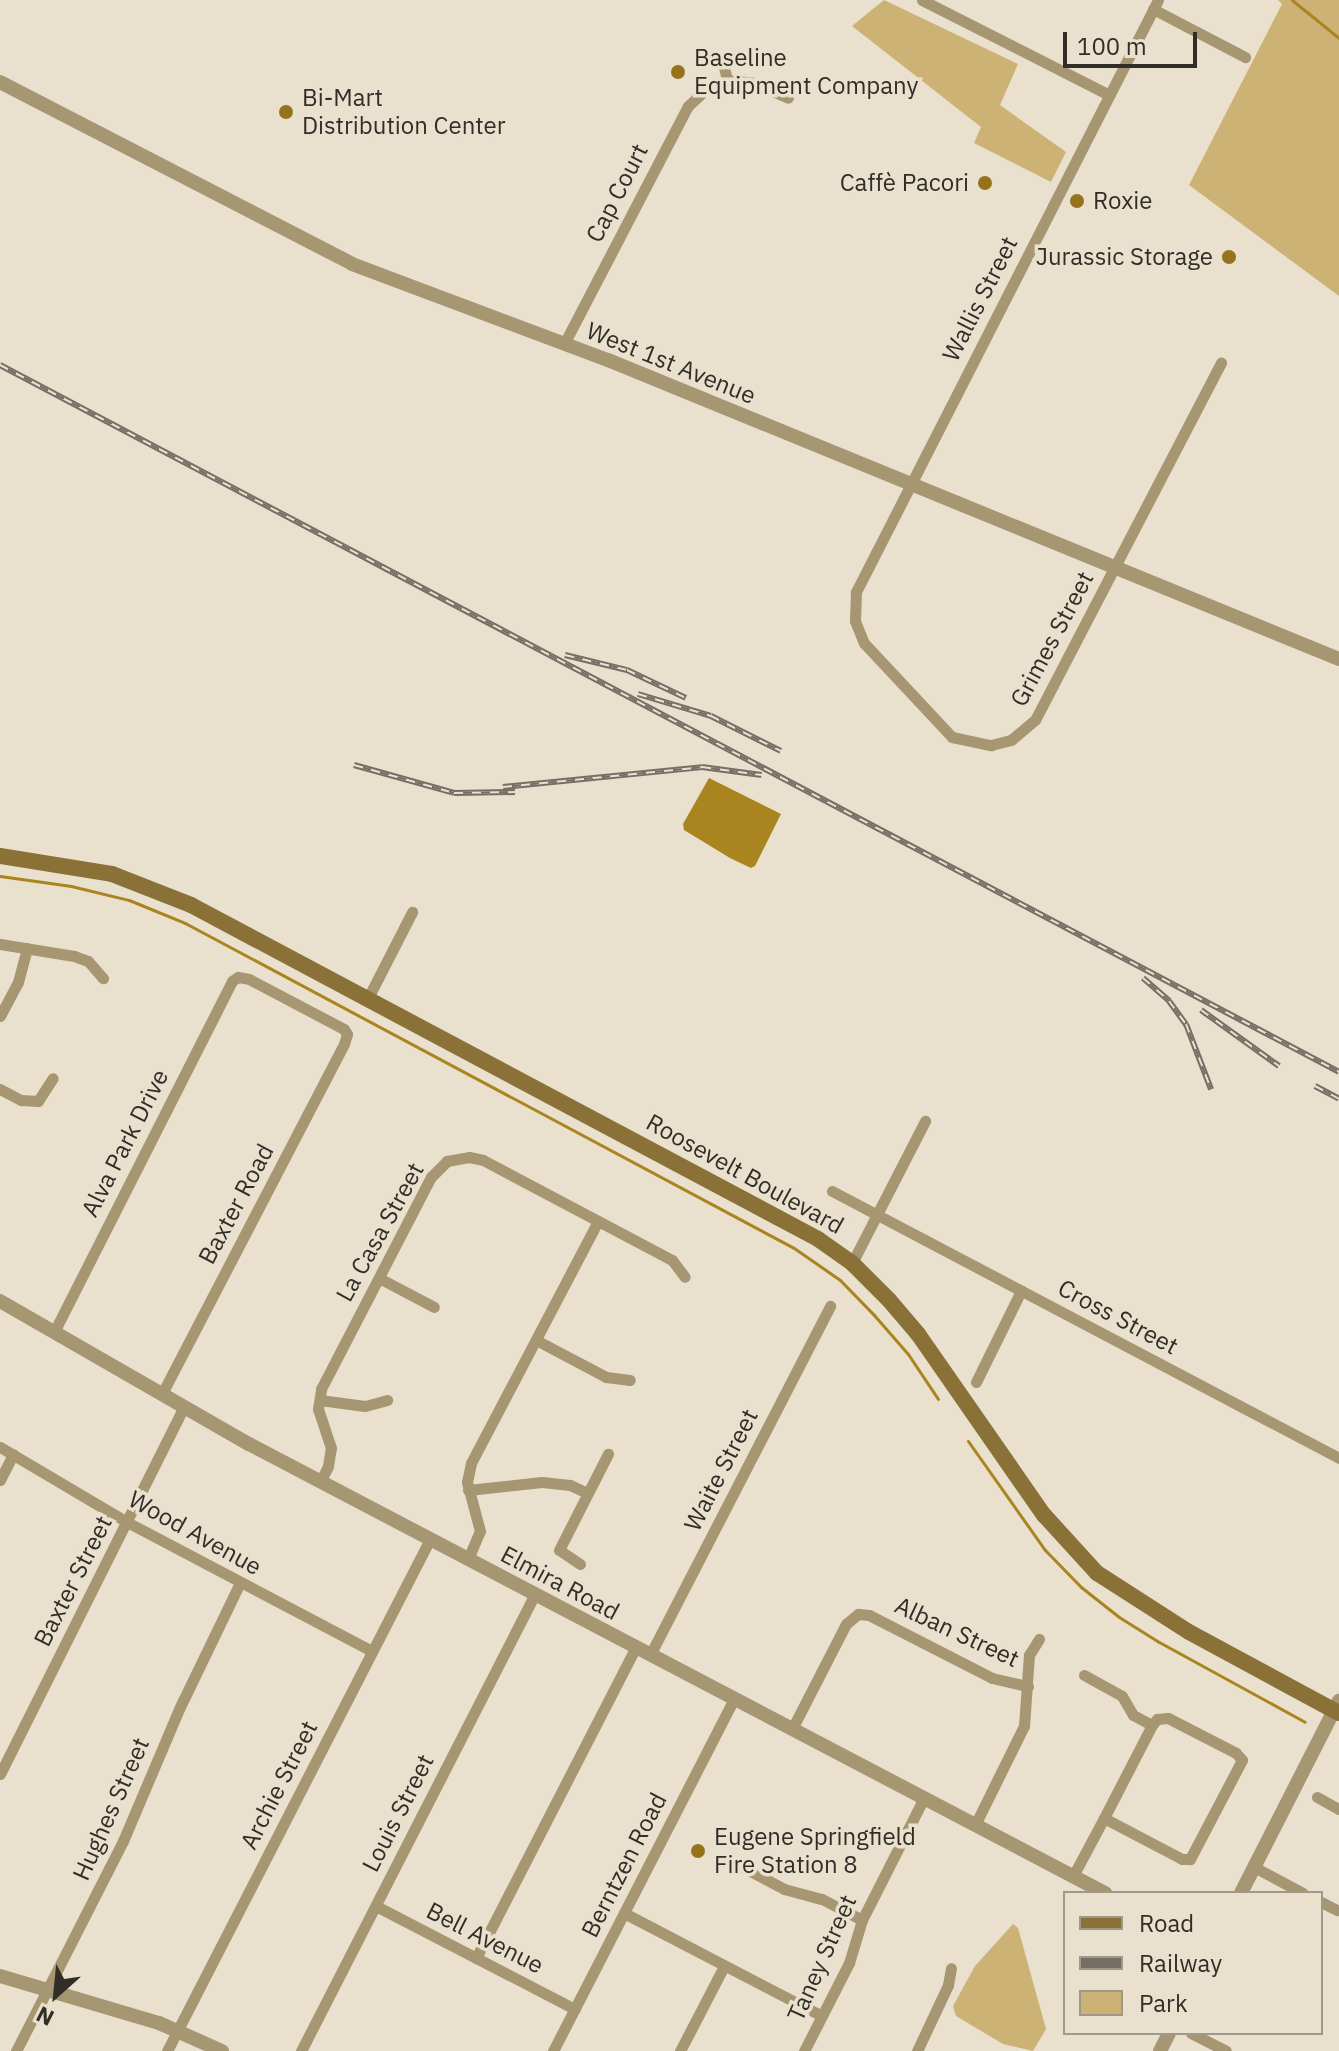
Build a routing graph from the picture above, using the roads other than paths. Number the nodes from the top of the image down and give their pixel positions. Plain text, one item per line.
1 (922, 0) edge
2 (1155, 5) edge
3 (1245, 57) dead end
4 (724, 67) dead end
5 (727, 80) junction
6 (0, 82) edge
7 (1109, 95) junction
8 (788, 98) dead end
9 (564, 344) junction
10 (1221, 362) dead end
11 (910, 484) junction
12 (1116, 567) junction
13 (855, 621) joint
14 (1339, 659) edge
15 (0, 856) edge
16 (412, 912) dead end
17 (0, 944) edge
18 (27, 948) junction
19 (238, 977) joint
20 (103, 978) dead end
21 (368, 998) junction
22 (0, 1016) edge
23 (53, 1078) dead end
24 (0, 1089) edge
25 (925, 1121) dead end
26 (832, 1191) dead end
27 (877, 1215) junction
28 (598, 1221) junction
29 (852, 1263) junction
30 (685, 1277) dead end
31 (379, 1278) junction
32 (1021, 1291) junction
33 (0, 1301) edge
34 (830, 1306) dead end
35 (434, 1307) dead end
36 (54, 1332) junction
37 (536, 1340) junction
38 (630, 1380) dead end
39 (976, 1382) dead end
40 (162, 1394) junction
41 (320, 1400) junction
42 (387, 1400) dead end
43 (184, 1407) junction
44 (0, 1447) edge
45 (13, 1454) junction
46 (608, 1454) dead end
47 (1339, 1458) edge
48 (0, 1480) edge
49 (320, 1482) junction
50 (468, 1490) junction
51 (587, 1493) junction
52 (127, 1522) junction
53 (430, 1539) junction
54 (468, 1559) junction
55 (580, 1564) dead end
56 (240, 1583) junction
57 (535, 1594) junction
58 (1039, 1639) dead end
59 (636, 1647) junction
60 (372, 1651) junction
61 (650, 1655) junction
62 (1084, 1675) dead end
63 (1028, 1686) junction
64 (734, 1699) junction
65 (1337, 1709) edge
66 (1152, 1725) junction
67 (792, 1729) junction
68 (0, 1774) edge
69 (1317, 1797) dead end
70 (924, 1798) junction
71 (1339, 1809) edge
72 (1104, 1818) junction
73 (975, 1825) junction
74 (731, 1861) dead end
75 (1254, 1867) junction
76 (1073, 1876) junction
77 (1101, 1891) edge
78 (1242, 1891) edge
79 (1299, 1891) edge
80 (1323, 1903) edge
81 (376, 1906) junction
82 (1337, 1910) dead end
83 (624, 1913) junction
84 (862, 1920) junction
85 (476, 1958) junction
86 (724, 1966) junction
87 (951, 1968) dead end
88 (0, 1976) edge
89 (48, 1991) junction
90 (575, 2009) junction
91 (822, 2016) junction
92 (178, 2031) junction
93 (1195, 2035) edge
94 (16, 2051) edge
95 (167, 2051) edge
96 (222, 2051) edge
97 (301, 2051) edge
98 (553, 2051) edge
99 (680, 2051) edge
100 (804, 2051) edge
101 (917, 2051) edge
102 (1226, 2051) edge

1 - 7 street
2 - 3 street
2 - 7 street, Wallis Street
4 - 5 street
5 - 8 street
5 - 9 street, Cap Court
6 - 9 street, West 1st Avenue
7 - 11 street, Wallis Street
9 - 11 street, West 1st Avenue
10 - 12 street, Grimes Street
11 - 12 street, West 1st Avenue
11 - 13 street, Wallis Street
12 - 13 street, Grimes Street
12 - 14 street, West 1st Avenue
15 - 21 main road, Roosevelt Boulevard
16 - 21 street
17 - 18 street
18 - 20 street
18 - 22 street
19 - 36 street, Alva Park Drive
19 - 40 street, Baxter Road
21 - 29 main road, Roosevelt Boulevard
23 - 24 street
25 - 27 street
26 - 27 street, Cross Street
27 - 29 street
27 - 32 street, Cross Street
28 - 30 street, La Casa Street
28 - 31 street, La Casa Street
28 - 37 street
29 - 65 main road, Roosevelt Boulevard
31 - 35 street
31 - 41 street, La Casa Street
32 - 39 street
32 - 47 street, Cross Street
33 - 36 street, Elmira Road
34 - 61 street, Waite Street
36 - 40 street, Elmira Road
37 - 38 street
37 - 50 street
40 - 43 street, Elmira Road
41 - 42 street
41 - 49 street
43 - 49 street, Elmira Road
43 - 52 street, Baxter Street
44 - 45 street, Wood Avenue
45 - 48 street
45 - 52 street, Wood Avenue
46 - 51 street
49 - 53 street, Elmira Road
50 - 51 street
50 - 54 street
51 - 55 street
52 - 56 street, Wood Avenue
52 - 68 street, Baxter Street
53 - 54 street, Elmira Road
53 - 60 street, Archie Street
54 - 57 street, Elmira Road
56 - 60 street, Wood Avenue
56 - 89 street, Hughes Street
57 - 59 street, Elmira Road
57 - 81 street, Louis Street
58 - 63 street
59 - 61 street, Elmira Road
59 - 85 street
60 - 92 street, Archie Street
61 - 64 street, Elmira Road
62 - 66 street
63 - 67 street, Alban Street
63 - 73 street
64 - 67 street, Elmira Road
64 - 83 street, Berntzen Road
65 - 75 street
66 - 72 street
66 - 72 street
67 - 70 street, Elmira Road
69 - 71 street
70 - 73 street, Elmira Road
70 - 84 street, Taney Street
72 - 76 street
73 - 76 street, Elmira Road
74 - 84 street
75 - 78 street
75 - 79 street
76 - 77 street, Elmira Road
80 - 82 street
81 - 85 street, Bell Avenue
81 - 97 street, Louis Street
83 - 86 street
83 - 90 street, Berntzen Road
84 - 91 street, Taney Street
85 - 90 street, Bell Avenue
86 - 91 street
86 - 99 street
87 - 101 street
88 - 89 street
89 - 92 street
89 - 94 street, Hughes Street
90 - 98 street, Berntzen Road
91 - 100 street, Taney Street
92 - 95 street, Archie Street
92 - 96 street
93 - 102 street

